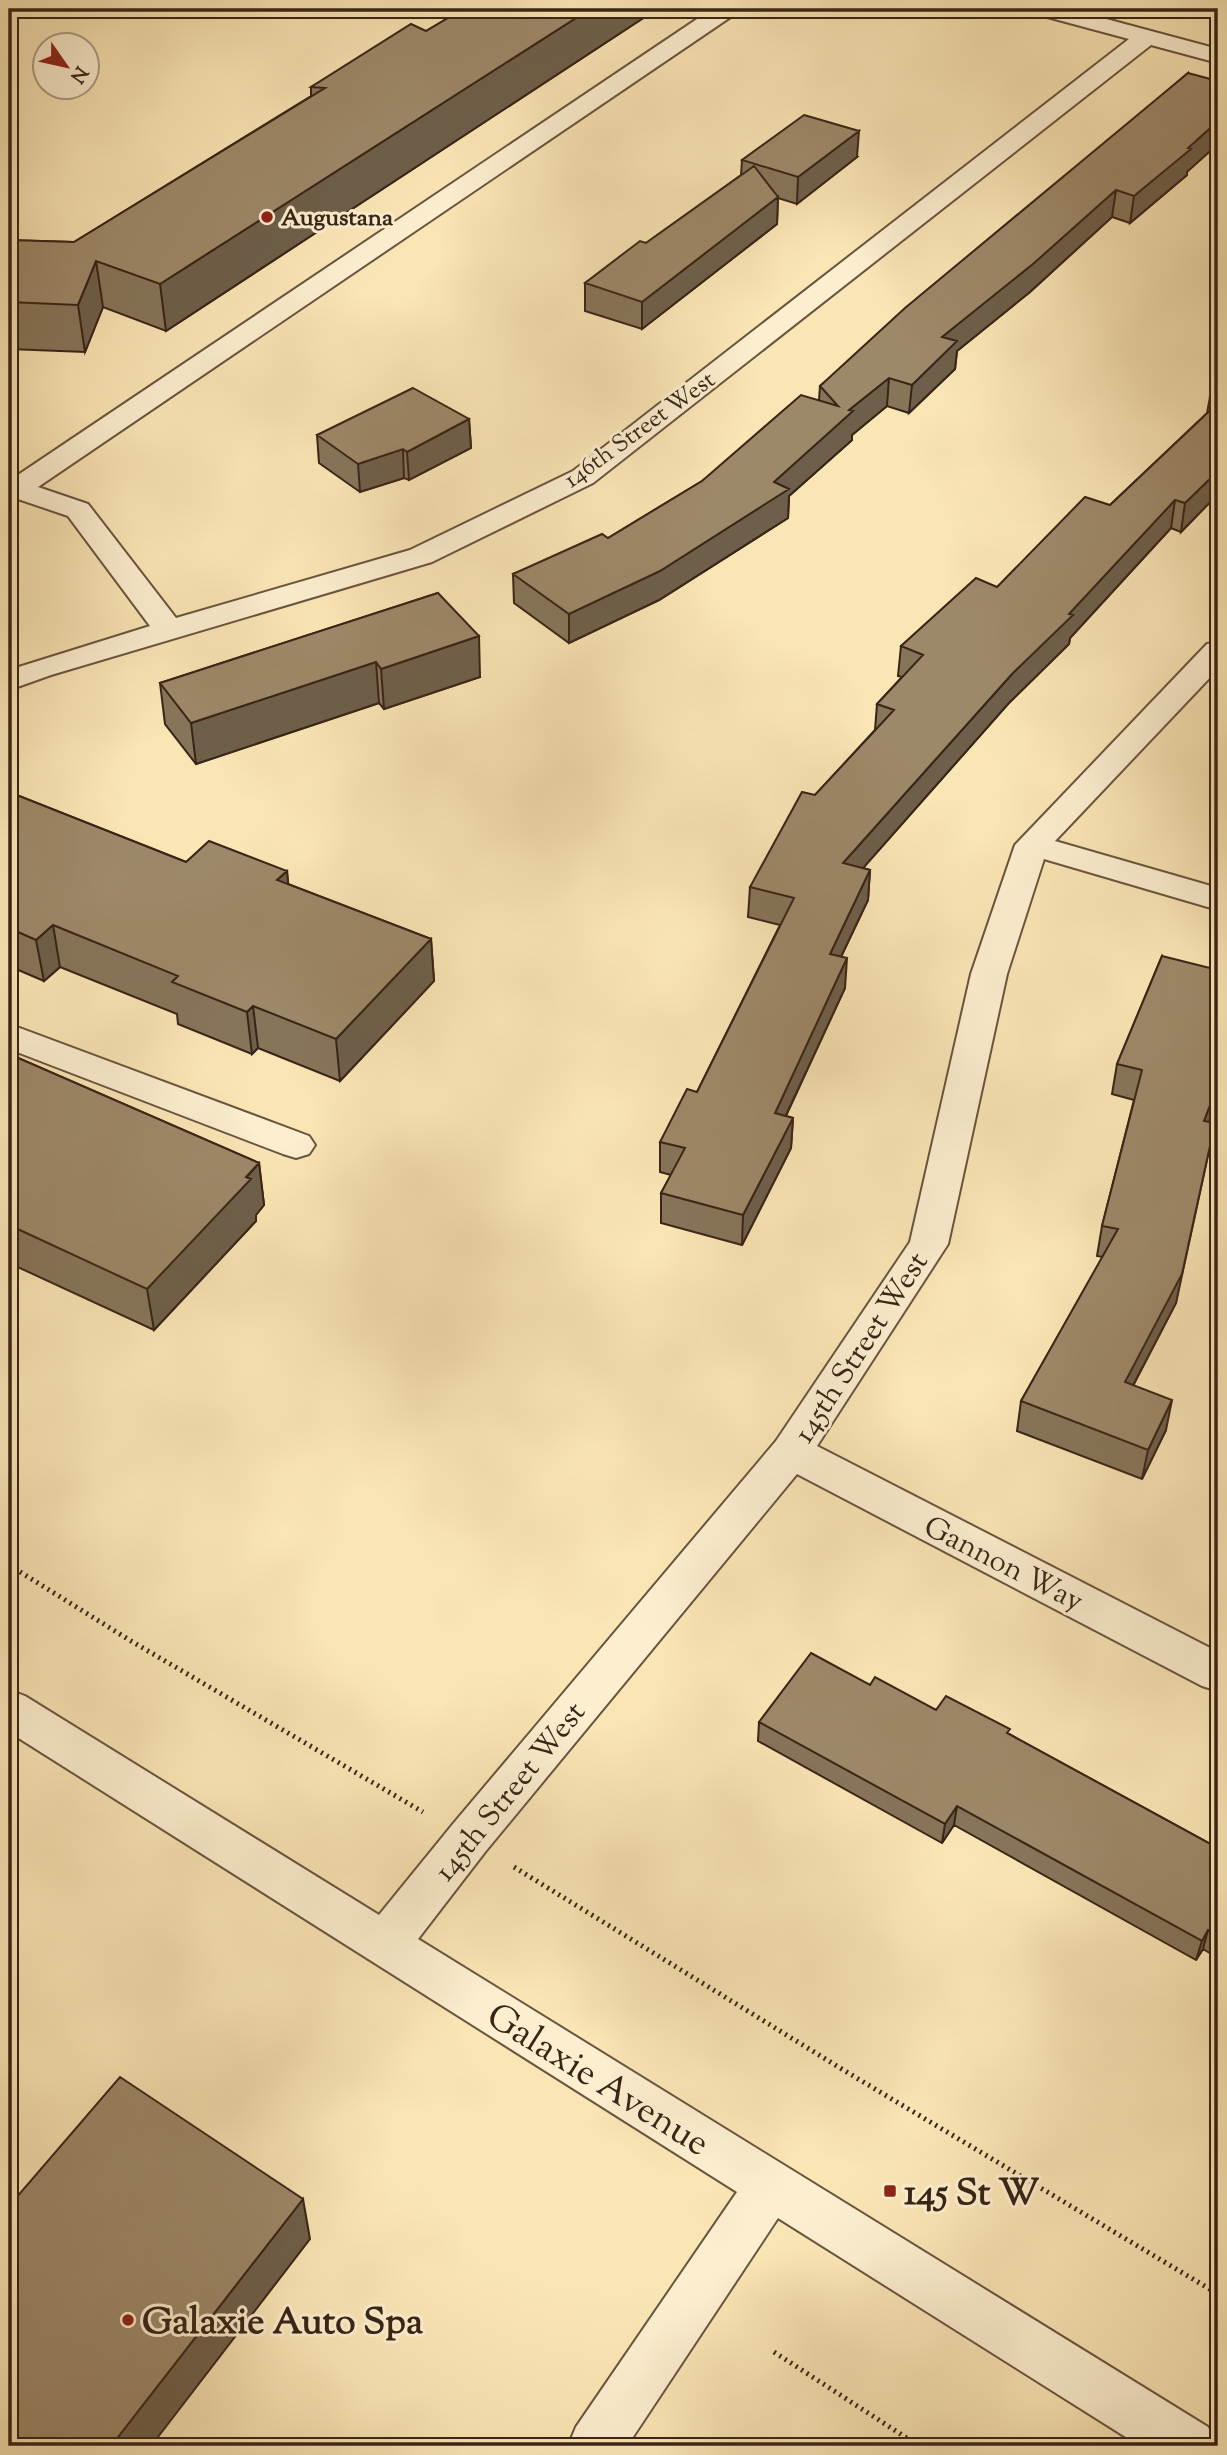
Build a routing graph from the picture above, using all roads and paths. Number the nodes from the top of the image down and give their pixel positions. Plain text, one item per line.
1 (727, 9) edge
2 (1044, 9) edge
3 (1148, 36) junction
4 (1218, 55) edge
5 (13, 489) edge
6 (169, 630) junction
7 (1218, 651) edge
8 (9, 681) edge
9 (1032, 845) junction
10 (1218, 899) edge
11 (9, 1037) edge
12 (296, 1145) dead end
13 (791, 1452) junction
14 (9, 1565) edge
15 (1218, 1673) edge
16 (9, 1709) edge
17 (469, 1839) junction
18 (385, 1944) junction
19 (771, 2185) junction
20 (1218, 2294) edge
21 (774, 2352) dead end
22 (595, 2446) edge
23 (919, 2446) edge
24 (1189, 2446) edge

1 - 5 street
2 - 3 street
3 - 4 street
3 - 6 street, 146th Street West
5 - 6 street
6 - 8 street, 146th Street West
7 - 9 street, 145th Street West
9 - 10 street
9 - 13 street, 145th Street West
11 - 12 street
13 - 15 street, Gannon Way
13 - 17 street, 145th Street West
14 - 17 path
16 - 18 street, Galaxie Avenue
17 - 18 street, 145th Street West
17 - 20 path
18 - 19 street, Galaxie Avenue
19 - 22 street
19 - 24 street, Galaxie Avenue
21 - 23 path

